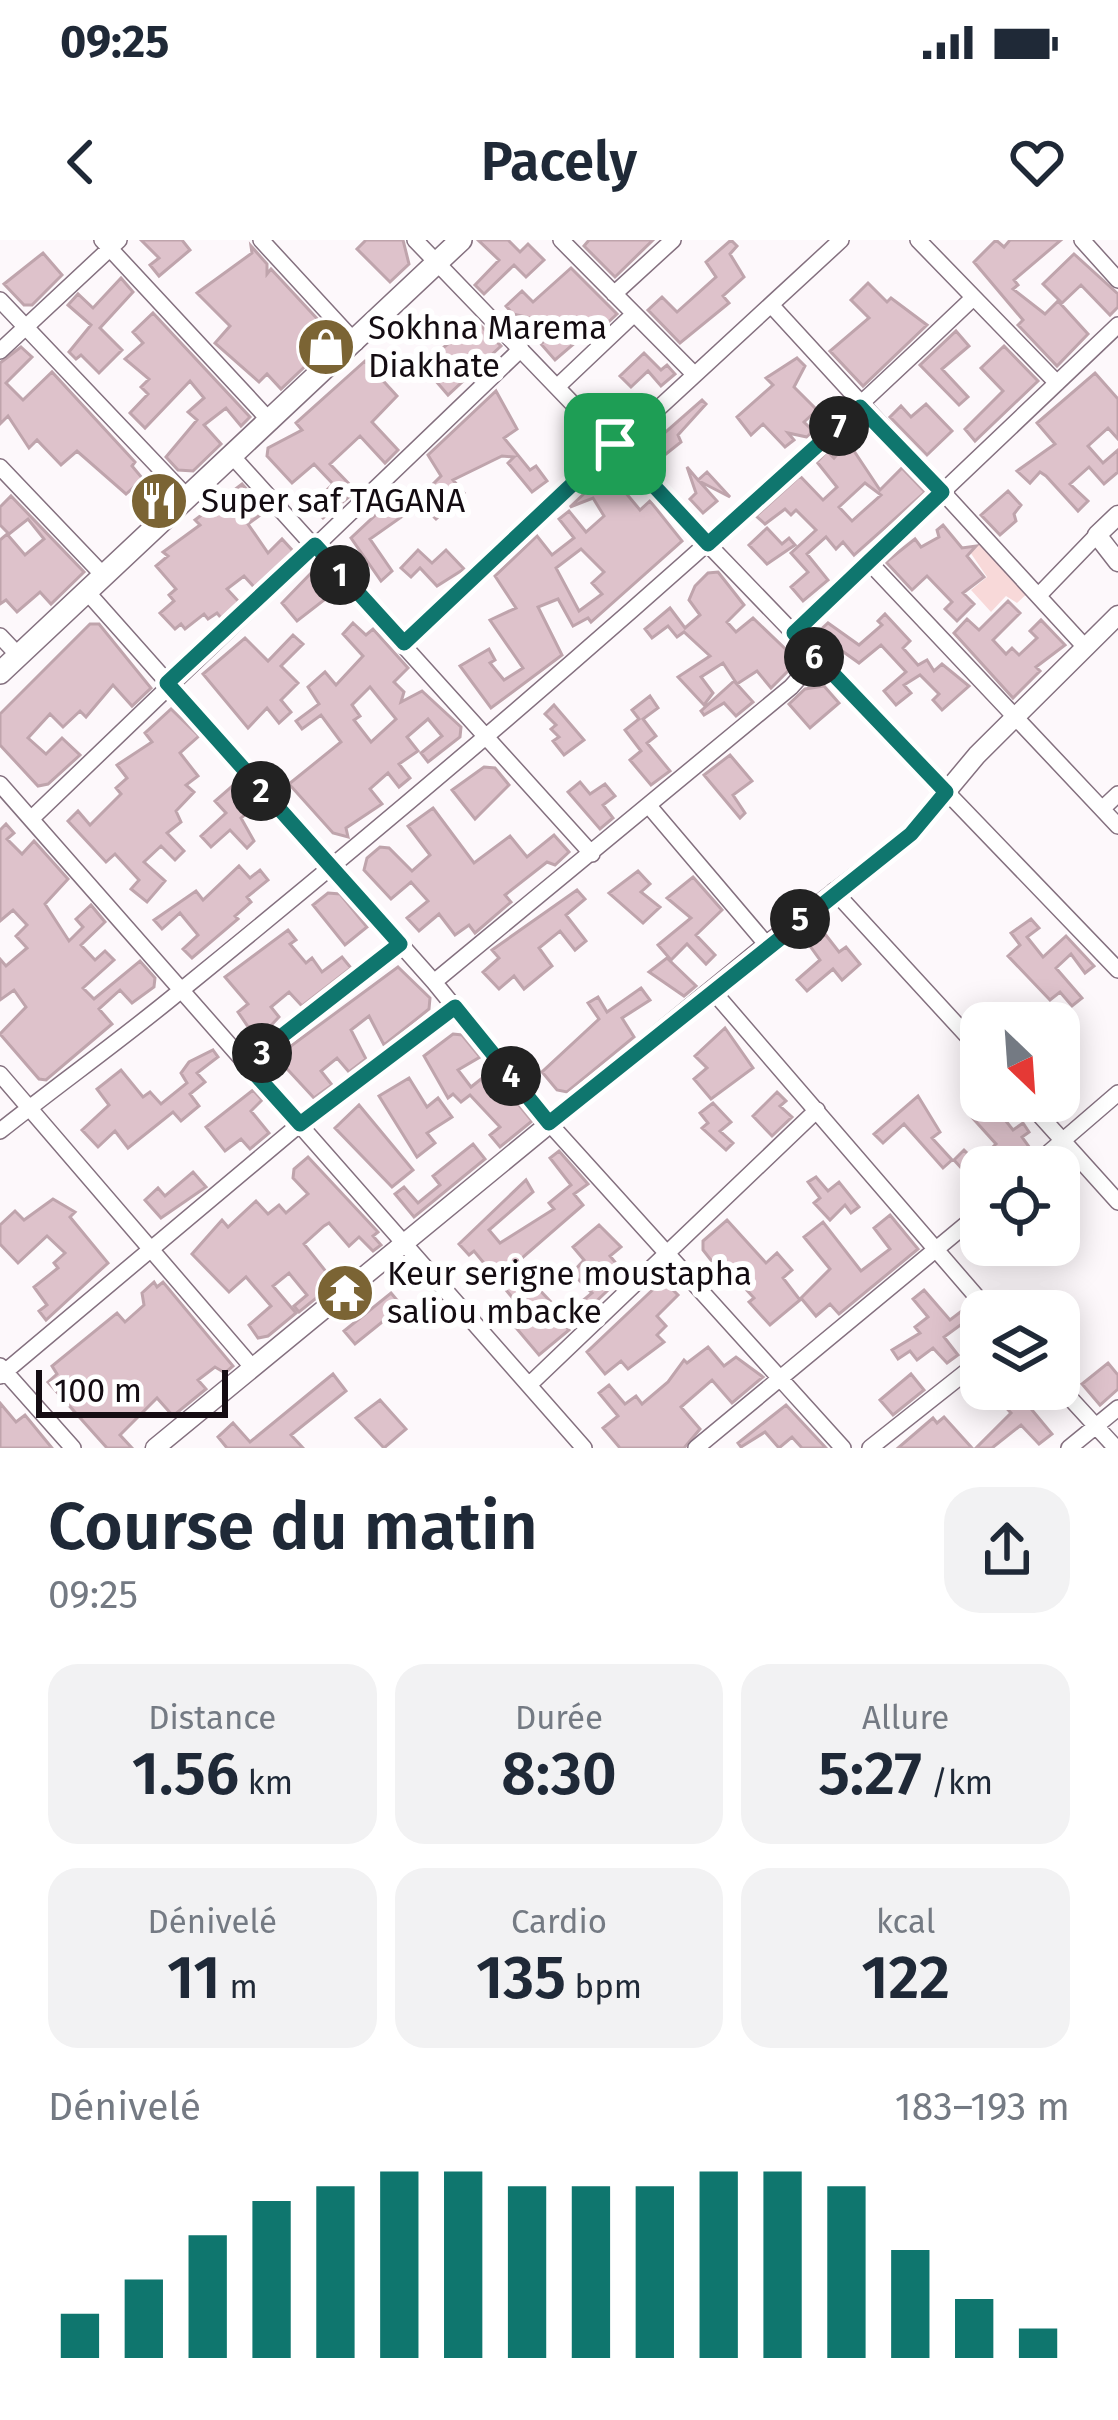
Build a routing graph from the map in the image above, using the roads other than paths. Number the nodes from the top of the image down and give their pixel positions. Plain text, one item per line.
1 (261, 240) edge
2 (415, 240) edge
3 (461, 240) edge
4 (561, 240) edge
5 (673, 240) edge
6 (842, 240) edge
7 (918, 240) edge
8 (1082, 240) edge
9 (110, 243) edge
10 (437, 263) junction
11 (1118, 280) edge
12 (614, 294) junction
13 (973, 298) junction
14 (0, 300) edge
15 (772, 306) junction
16 (634, 314) junction
17 (25, 325) junction
18 (1118, 325) edge
19 (356, 343) junction
20 (521, 349) junction
21 (0, 351) edge
22 (694, 374) junction
23 (1057, 383) junction
24 (558, 386) junction
25 (860, 407) junction
26 (272, 422) junction
27 (615, 444) junction
28 (233, 457) junction
29 (0, 467) edge
30 (942, 492) junction
31 (188, 500) junction
32 (1118, 515) edge
33 (1097, 536) junction
34 (708, 544) junction
35 (315, 545) junction
36 (1118, 562) edge
37 (870, 563) junction
38 (105, 577) junction
39 (88, 593) junction
40 (1041, 593) junction
41 (1118, 614) edge
42 (794, 633) junction
43 (0, 636) edge
44 (404, 643) junction
45 (1085, 647) junction
46 (19, 656) junction
47 (816, 659) junction
48 (0, 674) edge
49 (167, 683) junction
50 (1015, 718) junction
51 (486, 738) junction
52 (0, 784) edge
53 (946, 792) junction
54 (1118, 794) edge
55 (649, 806) junction
56 (1102, 809) junction
57 (31, 819) junction
58 (1118, 826) edge
59 (592, 854) junction
60 (327, 867) junction
61 (834, 891) junction
62 (400, 944) junction
63 (767, 945) junction
64 (1116, 963) edge
65 (434, 982) junction
66 (182, 990) junction
67 (712, 990) junction
68 (455, 1007) junction
69 (960, 1028) edge
70 (246, 1064) junction
71 (0, 1074) edge
72 (1118, 1093) edge
73 (30, 1107) junction
74 (817, 1110) junction
75 (1046, 1122) edge
76 (549, 1123) junction
77 (300, 1124) junction
78 (0, 1132) edge
79 (1062, 1140) junction
80 (1055, 1146) edge
81 (1118, 1202) edge
82 (960, 1231) edge
83 (404, 1243) junction
84 (151, 1249) junction
85 (665, 1250) junction
86 (938, 1251) junction
87 (971, 1290) edge
88 (253, 1368) junction
89 (2, 1371) edge
90 (960, 1377) edge
91 (778, 1378) junction
92 (529, 1385) junction
93 (1118, 1408) edge
94 (1080, 1409) edge
95 (1096, 1425) junction
96 (73, 1448) edge
97 (155, 1448) edge
98 (584, 1448) edge
99 (696, 1448) edge
100 (843, 1448) edge
101 (870, 1448) edge
102 (1069, 1448) edge
103 (1116, 1448) edge

1 - 19 street
2 - 10 street
3 - 10 main road
4 - 12 street
5 - 12 street
6 - 15 street
7 - 13 street
8 - 11 street
9 - 17 street
9 - 26 street
10 - 19 main road
10 - 20 street
12 - 16 street
13 - 23 street
13 - 25 street
14 - 17 street
15 - 22 street
15 - 25 street
16 - 22 street
16 - 24 street
17 - 21 street
17 - 31 street
18 - 23 street
19 - 26 main road
20 - 24 street
20 - 35 street
22 - 27 street
23 - 30 street
24 - 27 street
25 - 30 street
25 - 34 street
26 - 28 main road
27 - 34 street
27 - 44 street
28 - 31 main road
28 - 35 street
29 - 38 street
30 - 37 street
30 - 40 street
31 - 38 main road
32 - 33 street
33 - 36 street
33 - 40 street
34 - 42 street
34 - 51 street
35 - 44 street
35 - 49 street
37 - 42 street
37 - 50 street
38 - 39 main road
39 - 46 main road
39 - 49 street
40 - 45 street
41 - 45 street
42 - 47 street
43 - 46 street
44 - 51 street
45 - 50 street
46 - 48 main road
47 - 53 street
47 - 55 street
49 - 57 street
49 - 60 street
50 - 53 street
50 - 56 street
51 - 59 street
51 - 60 street
52 - 57 street
53 - 61 street
53 - 64 street
54 - 56 street
55 - 59 street
55 - 63 street
56 - 58 street
57 - 66 street
59 - 65 street
60 - 62 street
60 - 66 street
61 - 63 street
61 - 69 street
62 - 65 street
62 - 70 street
63 - 67 street
65 - 68 street
66 - 70 street
66 - 73 street
67 - 74 street
67 - 76 street
68 - 76 street
68 - 77 street
70 - 77 street
71 - 73 street
72 - 79 street
73 - 78 street
73 - 84 street
74 - 85 street
74 - 86 street
75 - 79 street
76 - 83 street
76 - 85 street
77 - 83 street
77 - 84 street
79 - 80 street
79 - 81 street
82 - 86 street
83 - 88 street
83 - 92 street
84 - 88 street
84 - 89 street
85 - 91 street
85 - 92 street
86 - 87 street
86 - 91 street
88 - 97 street
89 - 96 street
90 - 101 street
91 - 99 street
91 - 100 street
92 - 98 street
93 - 95 street
94 - 95 street
95 - 102 street
95 - 103 street

